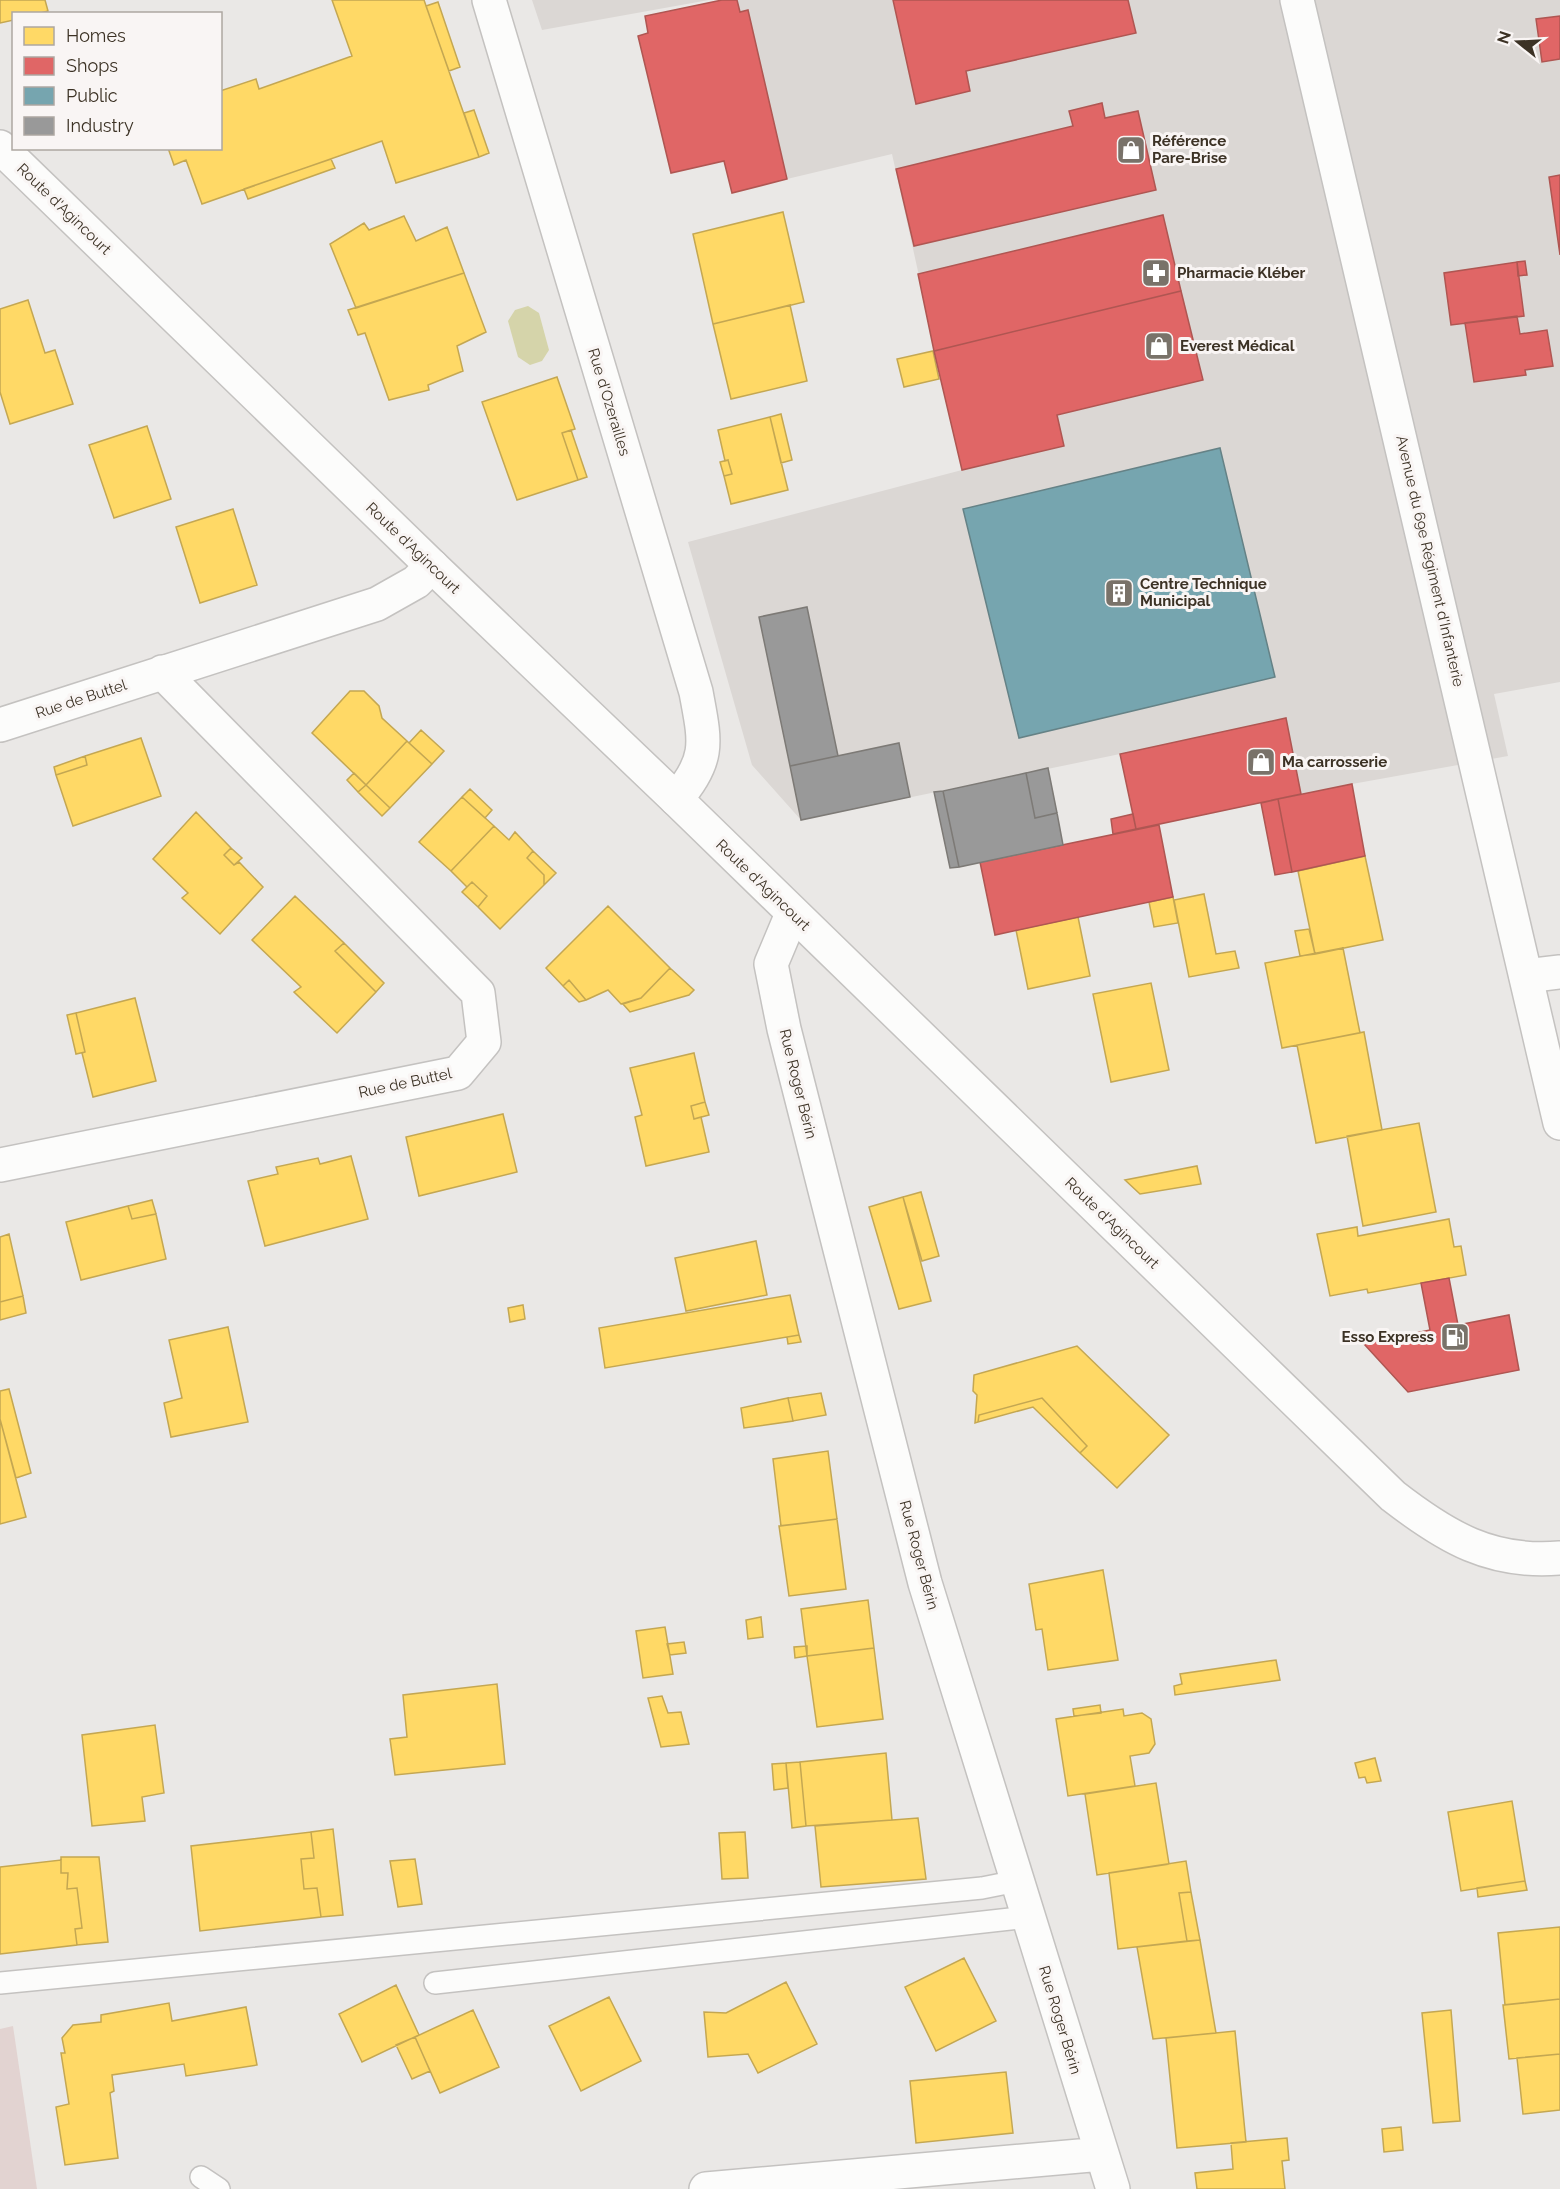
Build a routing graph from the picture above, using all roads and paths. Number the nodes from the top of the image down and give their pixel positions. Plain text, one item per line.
1 (489, 0) edge
2 (1298, 0) edge
3 (0, 147) edge
4 (432, 566) junction
5 (162, 672) junction
6 (0, 725) edge
7 (676, 799) junction
8 (792, 914) junction
9 (1560, 972) edge
10 (1526, 976) junction
11 (1560, 1123) edge
12 (0, 1165) edge
13 (1560, 1558) edge
14 (1017, 1881) junction
15 (1028, 1917) junction
16 (0, 1983) edge
17 (435, 1983) dead end
18 (1102, 2154) junction
19 (706, 2189) edge
20 (1113, 2189) edge

1 - 7 street, Rue d'Ozerailles
2 - 10 street, Avenue du 69e Régiment d'Infanterie
3 - 4 street, Route d'Agincourt
4 - 5 street, Rue de Buttel
4 - 7 street, Route d'Agincourt
5 - 6 street, Rue de Buttel
5 - 12 street, Rue de Buttel
7 - 8 street, Route d'Agincourt
8 - 13 street, Route d'Agincourt
8 - 14 street, Rue Roger Bérin
9 - 10 street
10 - 11 street, Avenue du 69e Régiment d'Infanterie
14 - 15 street, Rue Roger Bérin
14 - 16 lane
15 - 17 lane
15 - 18 street, Rue Roger Bérin
18 - 19 street
18 - 20 street, Rue Roger Bérin

